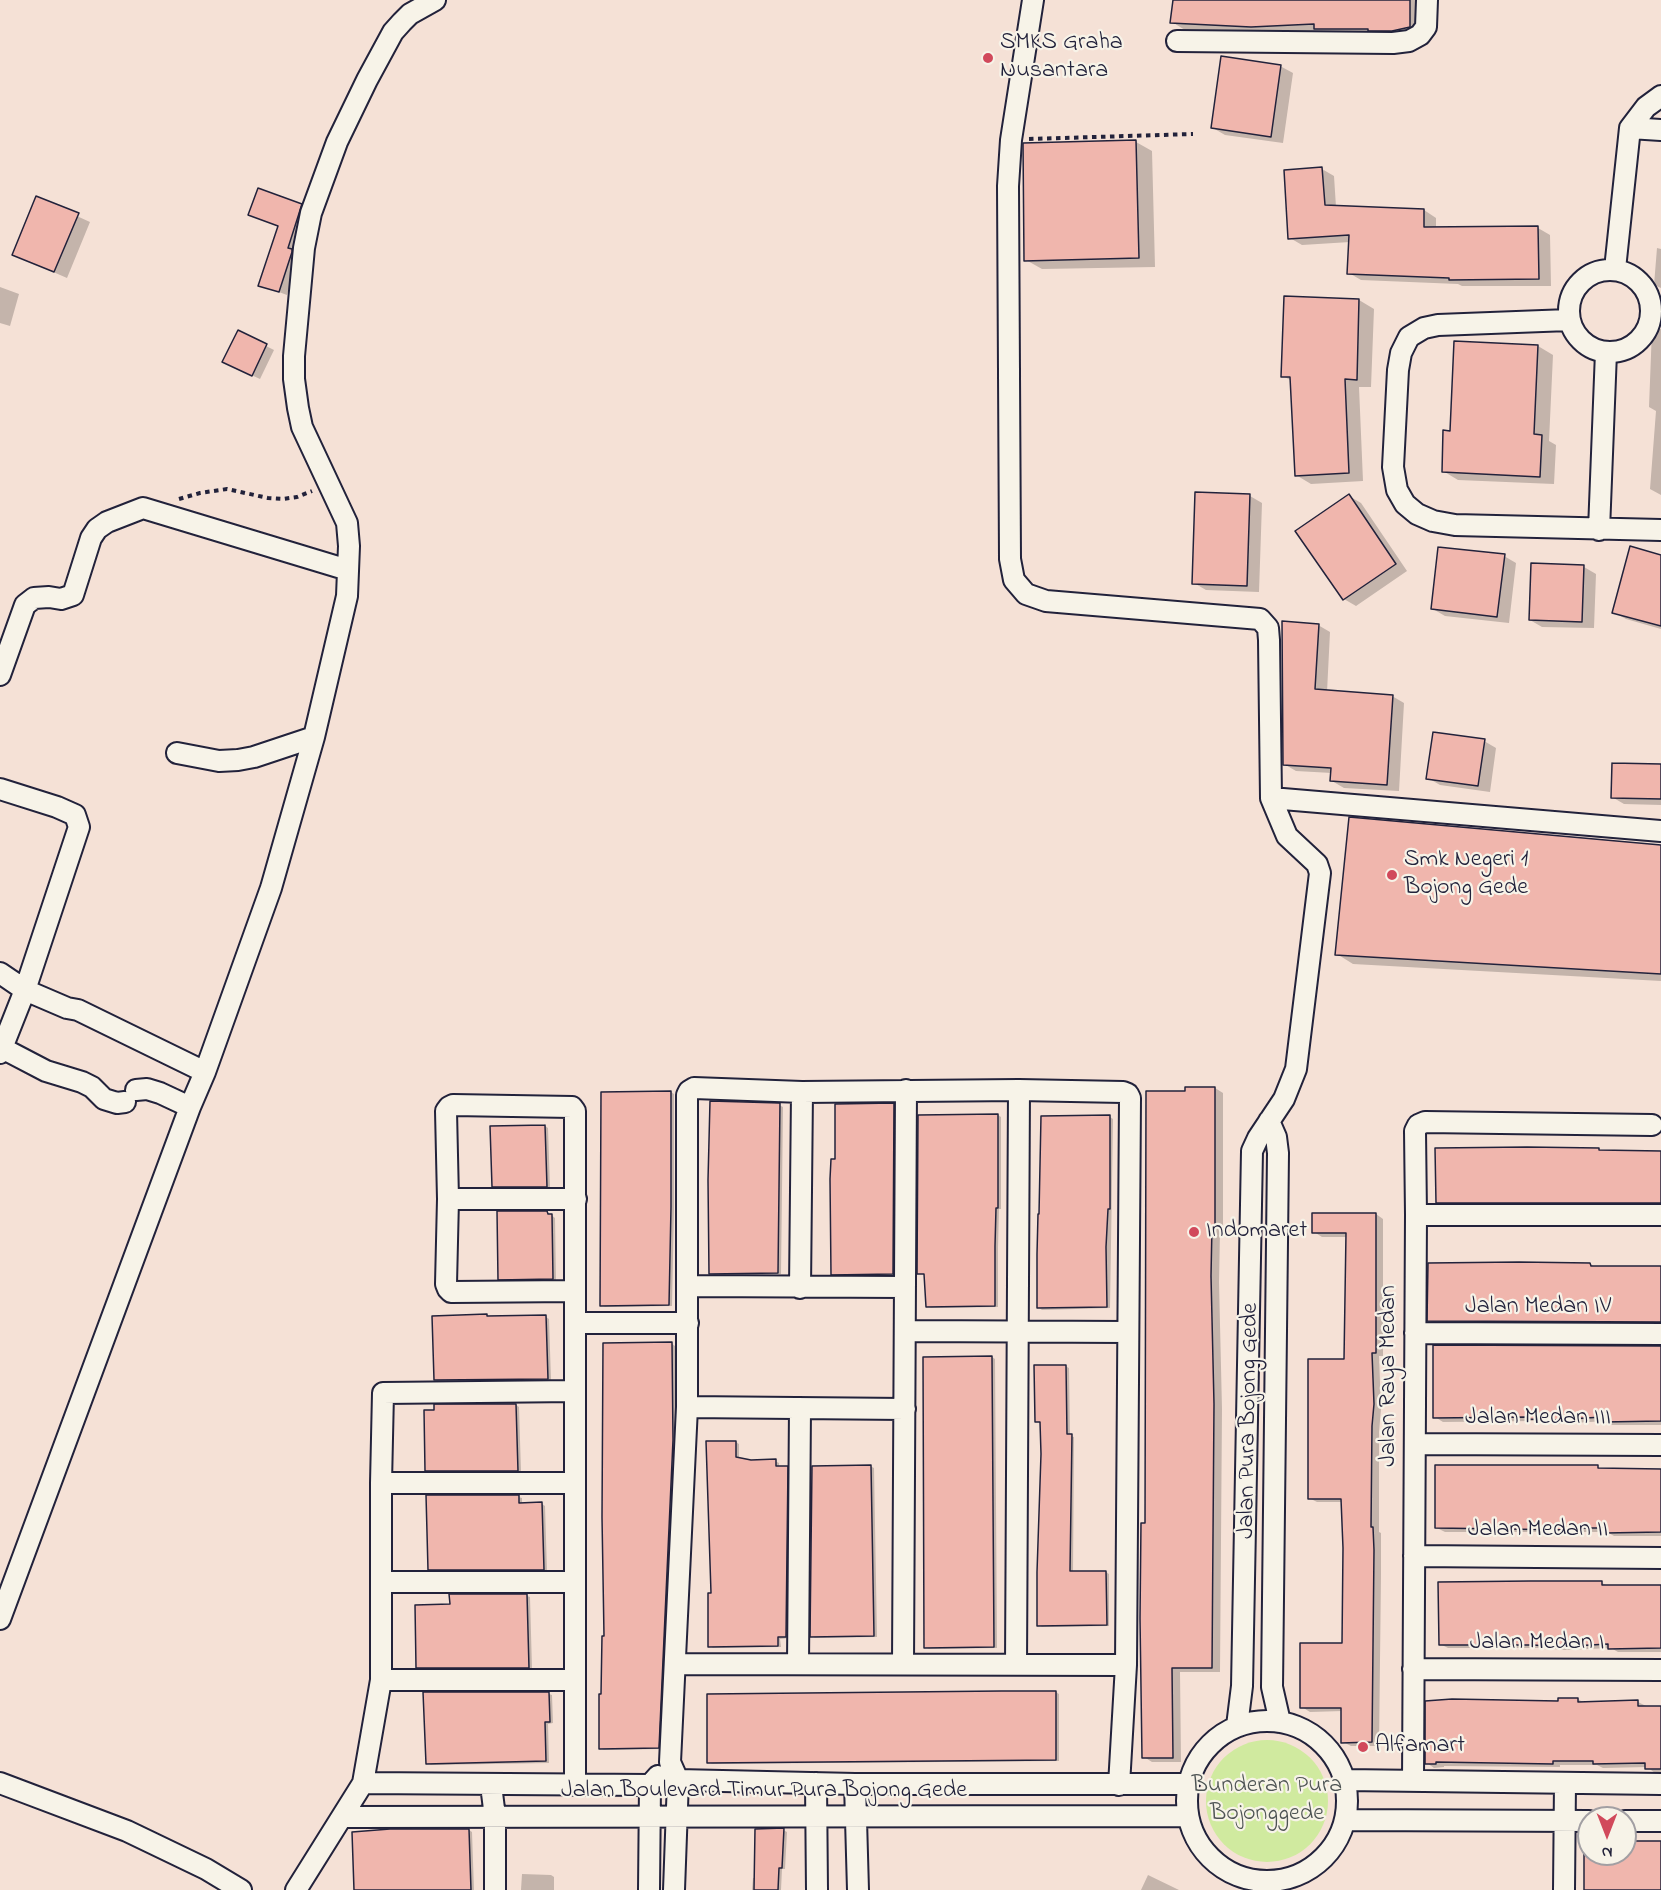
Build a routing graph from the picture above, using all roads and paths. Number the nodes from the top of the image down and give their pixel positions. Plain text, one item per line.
1 (435, 0) edge
2 (1033, 0) edge
3 (1427, 0) edge
4 (1177, 40) dead end
5 (1661, 96) edge
6 (1630, 128) junction
7 (1661, 129) edge
8 (1193, 134) dead end
9 (1011, 140) junction
10 (1614, 269) junction
11 (1656, 318) edge
12 (1569, 320) junction
13 (1606, 352) junction
14 (328, 482) junction
15 (177, 499) dead end
16 (1599, 530) junction
17 (1661, 530) edge
18 (348, 570) junction
19 (0, 675) edge
20 (314, 737) junction
21 (177, 753) dead end
22 (0, 789) edge
23 (1271, 798) junction
24 (1661, 831) edge
25 (0, 973) edge
26 (25, 990) junction
27 (1, 1050) edge
28 (205, 1072) junction
29 (906, 1090) junction
30 (1019, 1090) junction
31 (802, 1092) junction
32 (190, 1107) junction
33 (1269, 1121) junction
34 (1652, 1125) dead end
35 (448, 1199) junction
36 (576, 1199) junction
37 (1416, 1215) junction
38 (1661, 1215) edge
39 (688, 1286) junction
40 (905, 1287) junction
41 (800, 1288) junction
42 (575, 1291) junction
43 (575, 1323) junction
44 (688, 1323) junction
45 (905, 1331) junction
46 (1018, 1331) junction
47 (1128, 1332) junction
48 (1415, 1333) junction
49 (1661, 1334) edge
50 (575, 1391) junction
51 (687, 1407) junction
52 (800, 1408) junction
53 (905, 1409) junction
54 (1415, 1444) junction
55 (1661, 1445) edge
56 (381, 1484) junction
57 (575, 1484) junction
58 (1414, 1556) junction
59 (1661, 1558) edge
60 (381, 1582) junction
61 (575, 1582) junction
62 (0, 1619) edge
63 (675, 1664) junction
64 (798, 1664) junction
65 (903, 1664) junction
66 (1016, 1665) junction
67 (1126, 1665) junction
68 (1413, 1669) junction
69 (1661, 1670) edge
70 (381, 1680) junction
71 (575, 1680) junction
72 (1280, 1722) junction
73 (1237, 1726) junction
74 (670, 1762) junction
75 (678, 1780) junction
76 (1345, 1780) junction
77 (1413, 1781) junction
78 (0, 1783) edge
79 (363, 1783) junction
80 (816, 1783) junction
81 (1565, 1783) junction
82 (855, 1784) junction
83 (1187, 1784) junction
84 (1661, 1784) edge
85 (492, 1785) junction
86 (575, 1785) junction
87 (650, 1785) junction
88 (1119, 1785) junction
89 (1187, 1816) junction
90 (342, 1817) junction
91 (495, 1817) junction
92 (651, 1817) junction
93 (675, 1817) junction
94 (857, 1817) junction
95 (816, 1818) junction
96 (1345, 1820) junction
97 (1565, 1821) junction
98 (1577, 1821) edge
99 (1637, 1821) edge
100 (1661, 1821) edge
101 (1271, 1886) edge
102 (241, 1890) edge
103 (296, 1890) edge
104 (495, 1890) edge
105 (649, 1890) edge
106 (674, 1890) edge
107 (817, 1890) edge
108 (858, 1890) edge
109 (1564, 1890) edge

1 - 14 street
2 - 9 street
3 - 4 street
5 - 6 street
6 - 7 street
6 - 10 street
8 - 9 path
9 - 23 street
10 - 11 street
10 - 12 street
11 - 13 street
12 - 13 street
12 - 16 street
13 - 16 street
14 - 15 path
14 - 18 street
16 - 17 street
18 - 19 street
18 - 20 street
20 - 21 street
20 - 28 street
22 - 26 street
23 - 24 street
23 - 33 street
25 - 26 street
26 - 27 street
26 - 28 street
27 - 32 street
28 - 32 street
29 - 30 street
29 - 31 street
29 - 40 street
30 - 46 street
30 - 47 street
31 - 39 street
31 - 41 street
32 - 62 street
33 - 72 street, Jalan Pura Bojong Gede
33 - 73 street
34 - 37 street, Jalan Raya Medan
35 - 36 street
35 - 36 street
35 - 42 street
36 - 42 street
37 - 38 street
37 - 48 street, Jalan Raya Medan
39 - 41 street
39 - 44 street
40 - 41 street
40 - 45 street
42 - 43 street
43 - 44 street
43 - 50 street
44 - 51 street
45 - 46 street
45 - 53 street
46 - 47 street
46 - 66 street
47 - 67 street
48 - 49 street, Jalan Medan IV
48 - 54 street, Jalan Raya Medan
50 - 56 street
50 - 57 street
51 - 52 street
51 - 63 street
52 - 53 street
52 - 64 street
53 - 65 street
54 - 55 street, Jalan Medan III
54 - 58 street, Jalan Raya Medan
56 - 57 street
56 - 60 street
57 - 61 street
58 - 59 street, Jalan Medan II
58 - 68 street, Jalan Raya Medan
60 - 61 street
60 - 70 street
61 - 71 street
63 - 64 street
63 - 74 street
64 - 65 street
65 - 66 street
66 - 67 street
67 - 88 street
68 - 69 street, Jalan Medan I
68 - 77 street, Jalan Raya Medan
70 - 71 street
70 - 79 street
71 - 86 street
72 - 73 street
72 - 76 street
73 - 83 street
74 - 75 street
74 - 87 street
75 - 80 street, Jalan Boulevard Timur Pura Bojong Gede
75 - 87 street, Jalan Boulevard Timur Pura Bojong Gede
75 - 93 street
76 - 77 street
76 - 96 street
77 - 81 street
78 - 102 street
79 - 85 street, Jalan Boulevard Timur Pura Bojong Gede
79 - 90 street
80 - 82 street, Jalan Boulevard Timur Pura Bojong Gede
80 - 95 street
81 - 84 street
81 - 97 street
82 - 88 street, Jalan Boulevard Timur Pura Bojong Gede
82 - 94 street
83 - 88 street, Jalan Boulevard Timur Pura Bojong Gede
83 - 89 street
85 - 86 street, Jalan Boulevard Timur Pura Bojong Gede
85 - 91 street
86 - 87 street, Jalan Boulevard Timur Pura Bojong Gede
87 - 92 street
89 - 94 street, Jalan Boulevard Timur Pura Bojong Gede
89 - 101 street
90 - 91 street, Jalan Boulevard Timur Pura Bojong Gede
90 - 103 street
91 - 92 street, Jalan Boulevard Timur Pura Bojong Gede
91 - 104 street
92 - 93 street, Jalan Boulevard Timur Pura Bojong Gede
92 - 105 street
93 - 95 street, Jalan Boulevard Timur Pura Bojong Gede
93 - 106 street
94 - 95 street, Jalan Boulevard Timur Pura Bojong Gede
94 - 108 street
95 - 107 street
96 - 97 street
96 - 101 street
97 - 98 street
97 - 109 street
99 - 100 street

